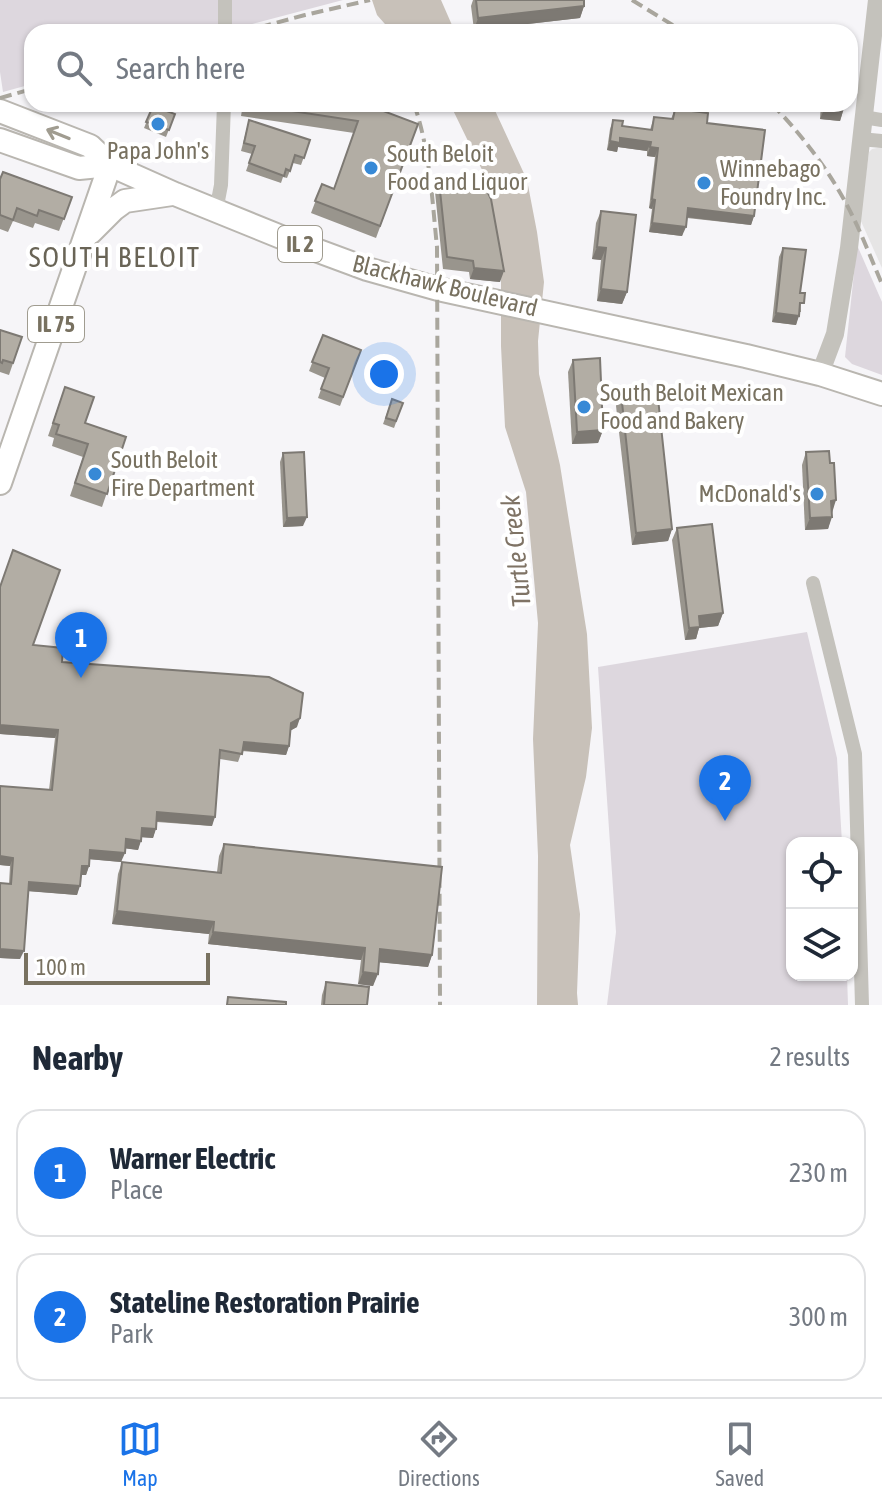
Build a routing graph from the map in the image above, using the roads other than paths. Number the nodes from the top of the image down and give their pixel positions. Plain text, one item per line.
1 (225, 0) edge
2 (877, 0) edge
3 (225, 24) edge
4 (0, 111) edge
5 (224, 112) edge
6 (863, 117) junction
7 (882, 120) edge
8 (860, 139) junction
9 (882, 141) edge
10 (3, 143) edge
11 (110, 165) junction
12 (175, 194) junction
13 (216, 211) junction
14 (87, 236) junction
15 (820, 374) junction
16 (882, 394) edge
17 (1, 476) edge
18 (813, 583) dead end
19 (862, 1005) edge

1 - 3 street
2 - 6 street
11 -> 4 main road, Blackhawk Boulevard / IL 2
5 - 13 street
6 - 7 street
6 - 8 street
8 - 9 street
8 - 15 street
10 - 11 main road, Blackhawk Boulevard / IL 2
11 - 12 main road, Blackhawk Boulevard / IL 2
11 - 14 main road, IL 75
12 - 13 main road, Blackhawk Boulevard / IL 2
12 - 14 main road
13 - 15 main road, Blackhawk Boulevard / IL 2
14 - 17 main road, IL 75
15 - 16 main road, Blackhawk Boulevard
18 - 19 street

